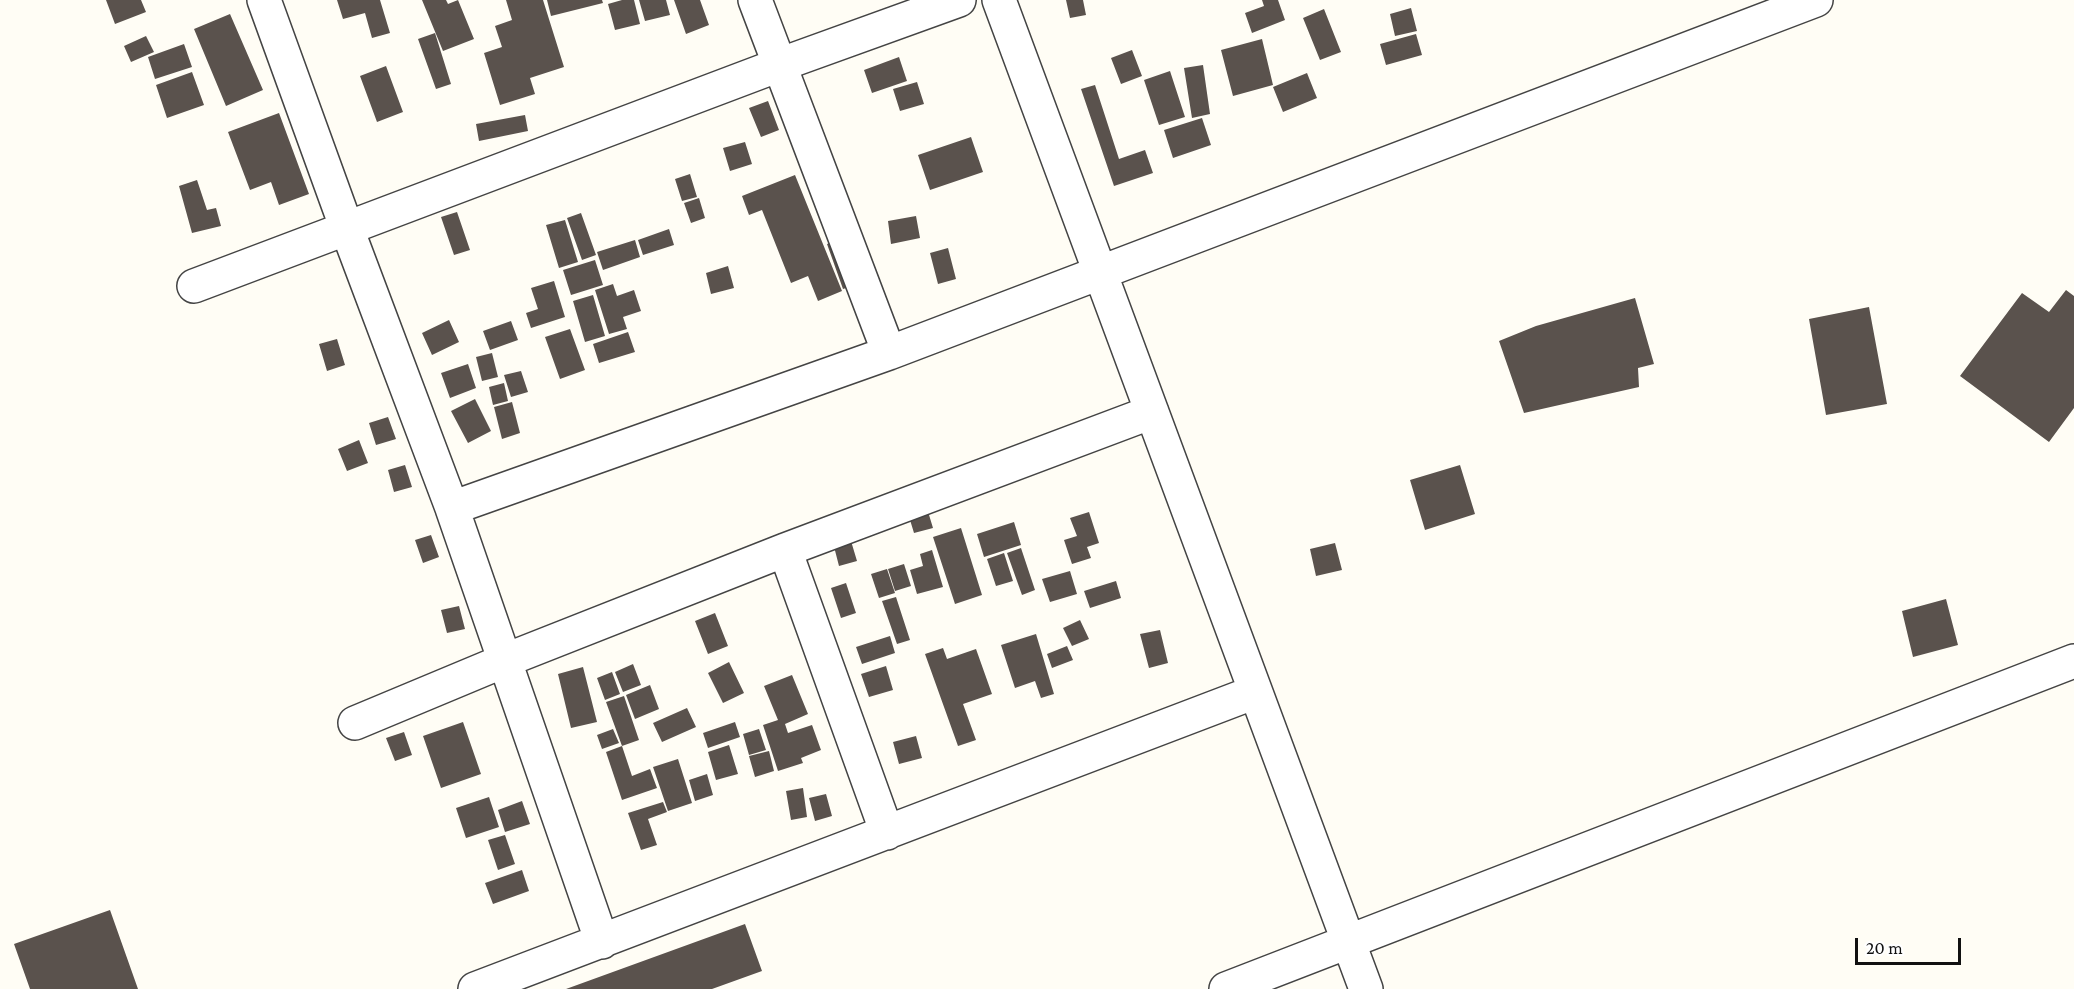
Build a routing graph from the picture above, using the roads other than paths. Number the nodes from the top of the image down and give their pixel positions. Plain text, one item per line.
1 (264, 0) edge
2 (755, 0) edge
3 (959, 0) edge
4 (999, 0) edge
5 (1816, 0) edge
6 (779, 65) junction
7 (347, 229) junction
8 (1099, 273) junction
9 (194, 286) dead end
10 (889, 353) junction
11 (1152, 412) junction
12 (452, 508) junction
13 (785, 550) junction
14 (506, 660) junction
15 (2074, 661) edge
16 (1255, 692) junction
17 (355, 723) dead end
18 (887, 833) junction
19 (1347, 941) junction
20 (602, 942) junction
21 (475, 989) edge
22 (1226, 989) edge
23 (1366, 989) edge

1 - 7 street
2 - 6 street
3 - 6 street
4 - 8 street
5 - 8 street
6 - 7 street
6 - 10 street
7 - 9 street
7 - 12 street
8 - 10 street
8 - 11 street
10 - 12 street
11 - 13 street
11 - 16 street
12 - 14 street
13 - 14 street
13 - 18 street
14 - 17 street
14 - 20 street
15 - 19 street
16 - 18 street
16 - 19 street
18 - 20 street
19 - 22 street
19 - 23 street
20 - 21 street

